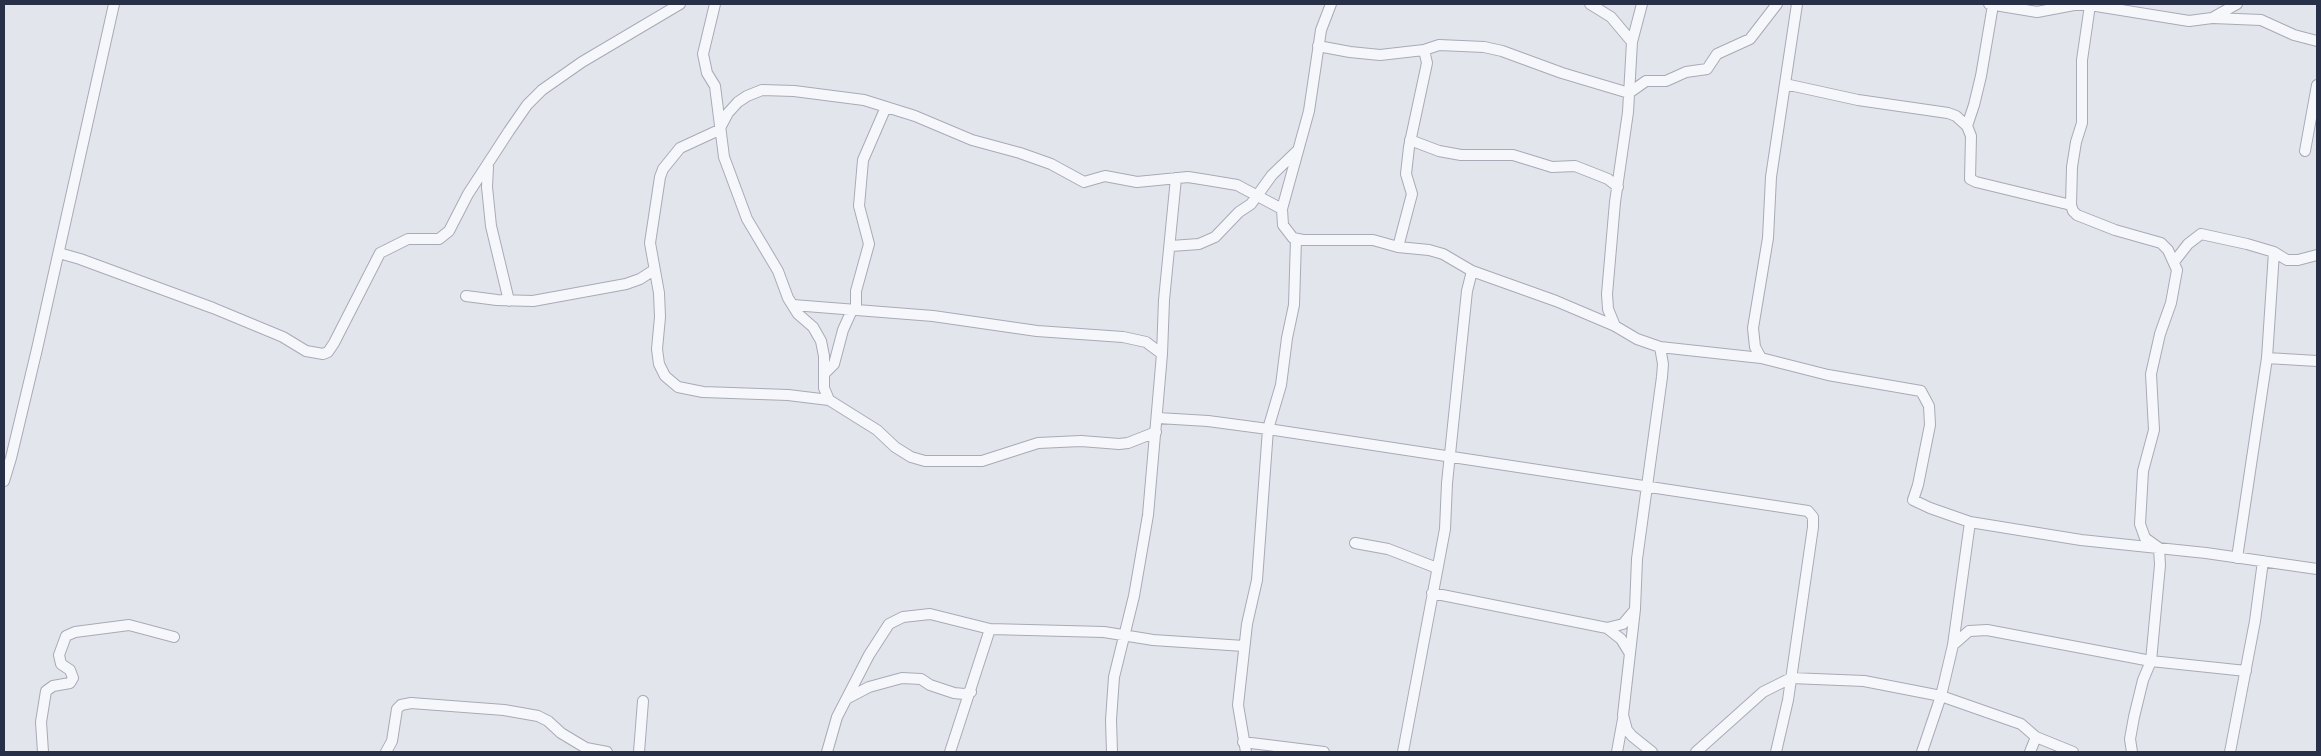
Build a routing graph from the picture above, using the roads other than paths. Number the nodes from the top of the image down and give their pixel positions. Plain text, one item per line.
1 (114, 4) edge
2 (680, 4) edge
3 (715, 4) edge
4 (1331, 4) edge
5 (1590, 4) edge
6 (1642, 4) edge
7 (1777, 4) edge
8 (1797, 4) edge
9 (1991, 4) edge
10 (2237, 4) edge
11 (2090, 5) junction
12 (2212, 18) junction
13 (2317, 40) edge
14 (1632, 42) junction
15 (1318, 46) junction
16 (1424, 50) junction
17 (1785, 84) junction
18 (2317, 85) edge
19 (1629, 93) junction
20 (886, 107) junction
21 (1967, 126) junction
22 (719, 130) junction
23 (1410, 140) junction
24 (1299, 149) junction
25 (2305, 151) dead end
26 (488, 166) junction
27 (1176, 178) junction
28 (1618, 187) junction
29 (1257, 196) junction
30 (2071, 205) junction
31 (1282, 209) junction
32 (1296, 239) junction
33 (1171, 246) junction
34 (1398, 247) junction
35 (2274, 252) junction
36 (59, 253) junction
37 (2317, 255) edge
38 (2174, 262) junction
39 (654, 270) junction
40 (1472, 271) junction
41 (466, 296) dead end
42 (509, 301) junction
43 (793, 305) junction
44 (854, 310) junction
45 (1615, 326) junction
46 (1660, 347) junction
47 (1162, 354) junction
48 (1761, 358) junction
49 (2267, 358) junction
50 (2317, 361) edge
51 (824, 374) junction
52 (829, 400) junction
53 (1158, 418) junction
54 (1268, 429) junction
55 (1156, 432) junction
56 (1450, 456) junction
57 (4, 481) edge
58 (1648, 486) junction
59 (1970, 522) junction
60 (1355, 543) dead end
61 (2159, 548) junction
62 (2237, 558) junction
63 (2263, 561) junction
64 (1437, 568) junction
65 (2317, 569) edge
66 (1432, 593) junction
67 (1635, 609) junction
68 (1607, 628) junction
69 (990, 629) junction
70 (1124, 636) junction
71 (174, 637) dead end
72 (1953, 645) junction
73 (1244, 646) junction
74 (1629, 652) junction
75 (2151, 661) junction
76 (2246, 672) junction
77 (1791, 678) junction
78 (971, 692) junction
79 (1942, 696) junction
80 (848, 698) junction
81 (642, 702) dead end
82 (1624, 715) junction
83 (2036, 737) junction
84 (1244, 747) edge
85 (43, 752) edge
86 (386, 752) edge
87 (607, 752) edge
88 (639, 752) edge
89 (827, 752) edge
90 (950, 752) edge
91 (1112, 752) edge
92 (1324, 752) edge
93 (1403, 752) edge
94 (1617, 752) edge
95 (1652, 752) edge
96 (1696, 752) edge
97 (1776, 752) edge
98 (1922, 752) edge
99 (2030, 752) edge
100 (2072, 752) edge
101 (2132, 752) edge
102 (2230, 752) edge

1 - 36 street
2 - 26 street
3 - 22 street
4 - 15 street
5 - 14 street
6 - 14 street
7 - 19 street
8 - 17 street
9 - 11 street
9 - 21 street
10 - 12 street
11 - 12 street
11 - 30 street
12 - 13 street
14 - 19 street
15 - 16 street
15 - 24 street
16 - 19 street
16 - 23 street
17 - 21 street
17 - 48 street
18 - 25 street
19 - 28 street
20 - 22 street
20 - 27 street
20 - 44 street
21 - 30 street
22 - 39 street
22 - 43 street
23 - 28 street
23 - 34 street
24 - 29 street
24 - 31 street
26 - 36 street
26 - 42 street
27 - 29 street
27 - 33 street
28 - 45 street
29 - 31 street
29 - 33 street
30 - 38 street
31 - 32 street
32 - 34 street
32 - 54 street
33 - 47 street
34 - 40 street
35 - 37 street
35 - 38 street
35 - 49 street
36 - 57 street
38 - 61 street
39 - 42 street
39 - 52 street
40 - 45 street
40 - 56 street
41 - 42 street
43 - 44 street
43 - 51 street
44 - 47 street
44 - 51 street
45 - 46 street
46 - 48 street
46 - 58 street
47 - 53 street
48 - 59 street
49 - 50 street
49 - 62 street
51 - 52 street
52 - 55 street
53 - 54 street
53 - 55 street
54 - 56 street
54 - 73 street
55 - 70 street
56 - 58 street
56 - 64 street
58 - 67 street
58 - 77 street
59 - 61 street
59 - 72 street
60 - 64 street
61 - 62 street
61 - 75 street
62 - 63 street
63 - 65 street
63 - 76 street
64 - 66 street
66 - 68 street
66 - 93 street
67 - 68 street
67 - 74 street
68 - 74 street
69 - 70 street
69 - 78 street
69 - 80 street
70 - 73 street
70 - 91 street
71 - 85 street
72 - 75 street
72 - 79 street
73 - 84 street
74 - 82 street
75 - 76 street
75 - 101 street
76 - 102 street
77 - 79 street
77 - 96 street
77 - 97 street
78 - 80 street
78 - 90 street
79 - 83 street
79 - 98 street
80 - 89 street
81 - 88 street
82 - 94 street
82 - 95 street
83 - 99 street
83 - 100 street
84 - 92 street
86 - 87 street

